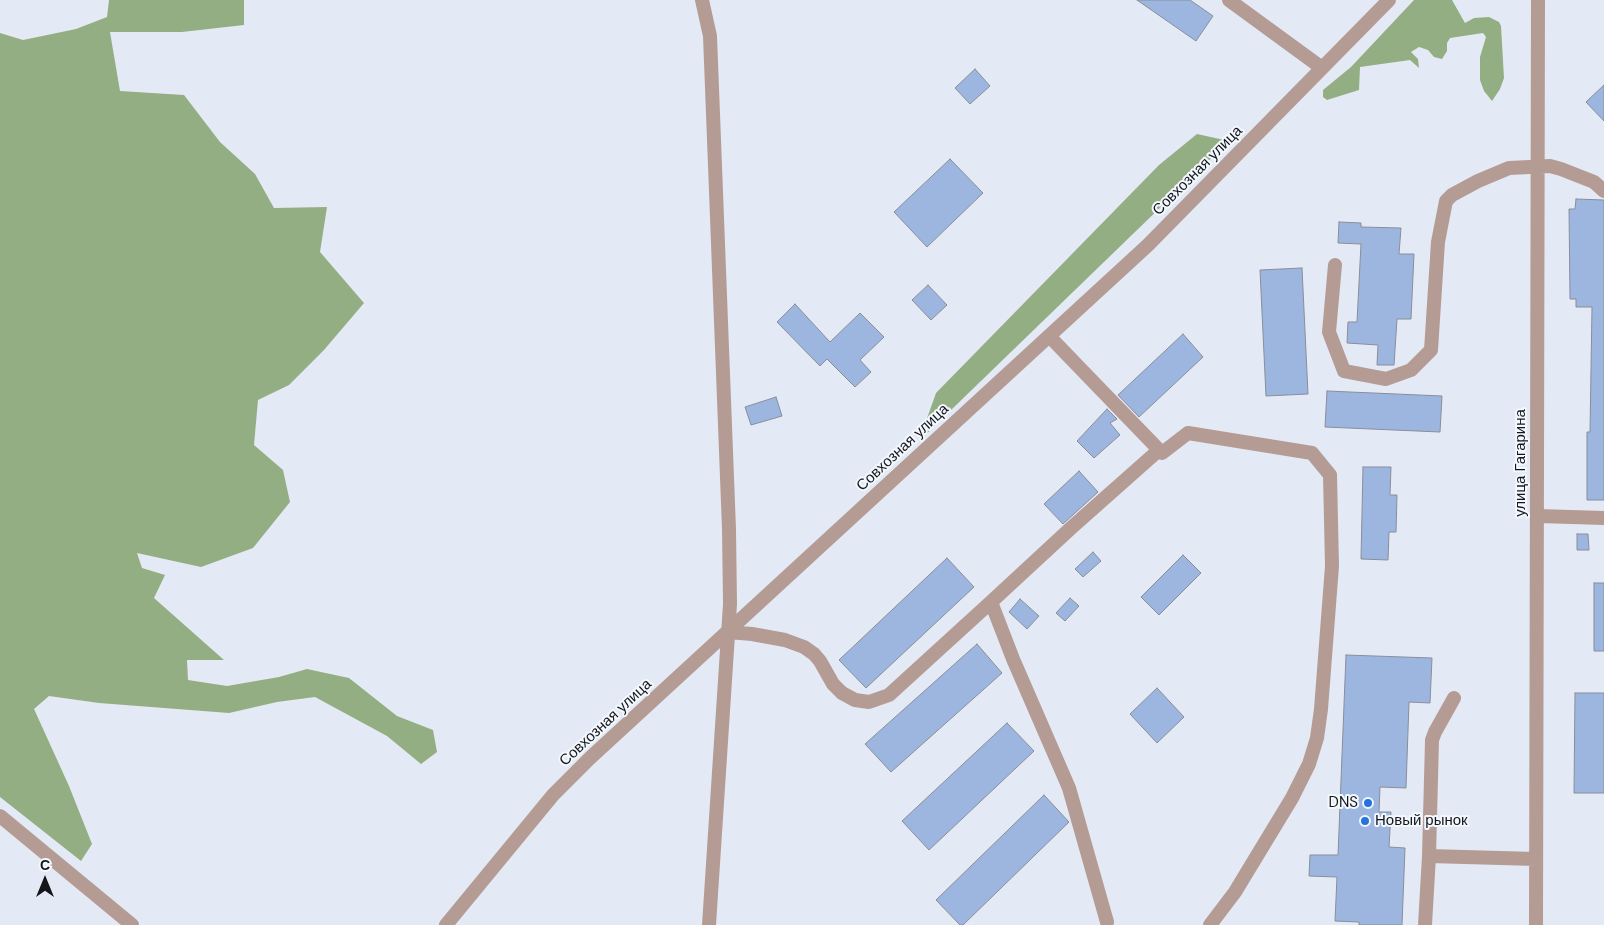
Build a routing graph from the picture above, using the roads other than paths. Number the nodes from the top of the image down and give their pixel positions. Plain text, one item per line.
1 (702, 0) edge
2 (1229, 0) edge
3 (1389, 0) edge
4 (1538, 0) edge
5 (1322, 68) junction
6 (1537, 167) junction
7 (1604, 191) edge
8 (1335, 265) dead end
9 (1049, 336) junction
10 (1159, 450) junction
11 (1538, 516) junction
12 (1604, 518) edge
13 (991, 602) junction
14 (728, 632) junction
15 (1454, 698) dead end
16 (0, 816) edge
17 (1429, 856) junction
18 (1536, 858) junction
19 (1108, 922) dead end
20 (132, 925) edge
21 (446, 925) edge
22 (709, 925) edge
23 (1210, 925) edge
24 (1425, 925) edge
25 (1536, 925) edge

1 - 14 street
2 - 5 street
3 - 5 street, Совхозная улица
4 - 6 street, улица Гагарина
5 - 9 street, Совхозная улица
6 - 7 street
6 - 8 street
6 - 11 street, улица Гагарина
9 - 10 street
9 - 14 street, Совхозная улица
10 - 13 street
10 - 23 street
11 - 12 street
11 - 18 street, улица Гагарина
13 - 14 street
13 - 19 street
14 - 21 street, Совхозная улица
14 - 22 street
15 - 17 street
16 - 20 street
17 - 18 street
17 - 24 street
18 - 25 street, улица Гагарина

